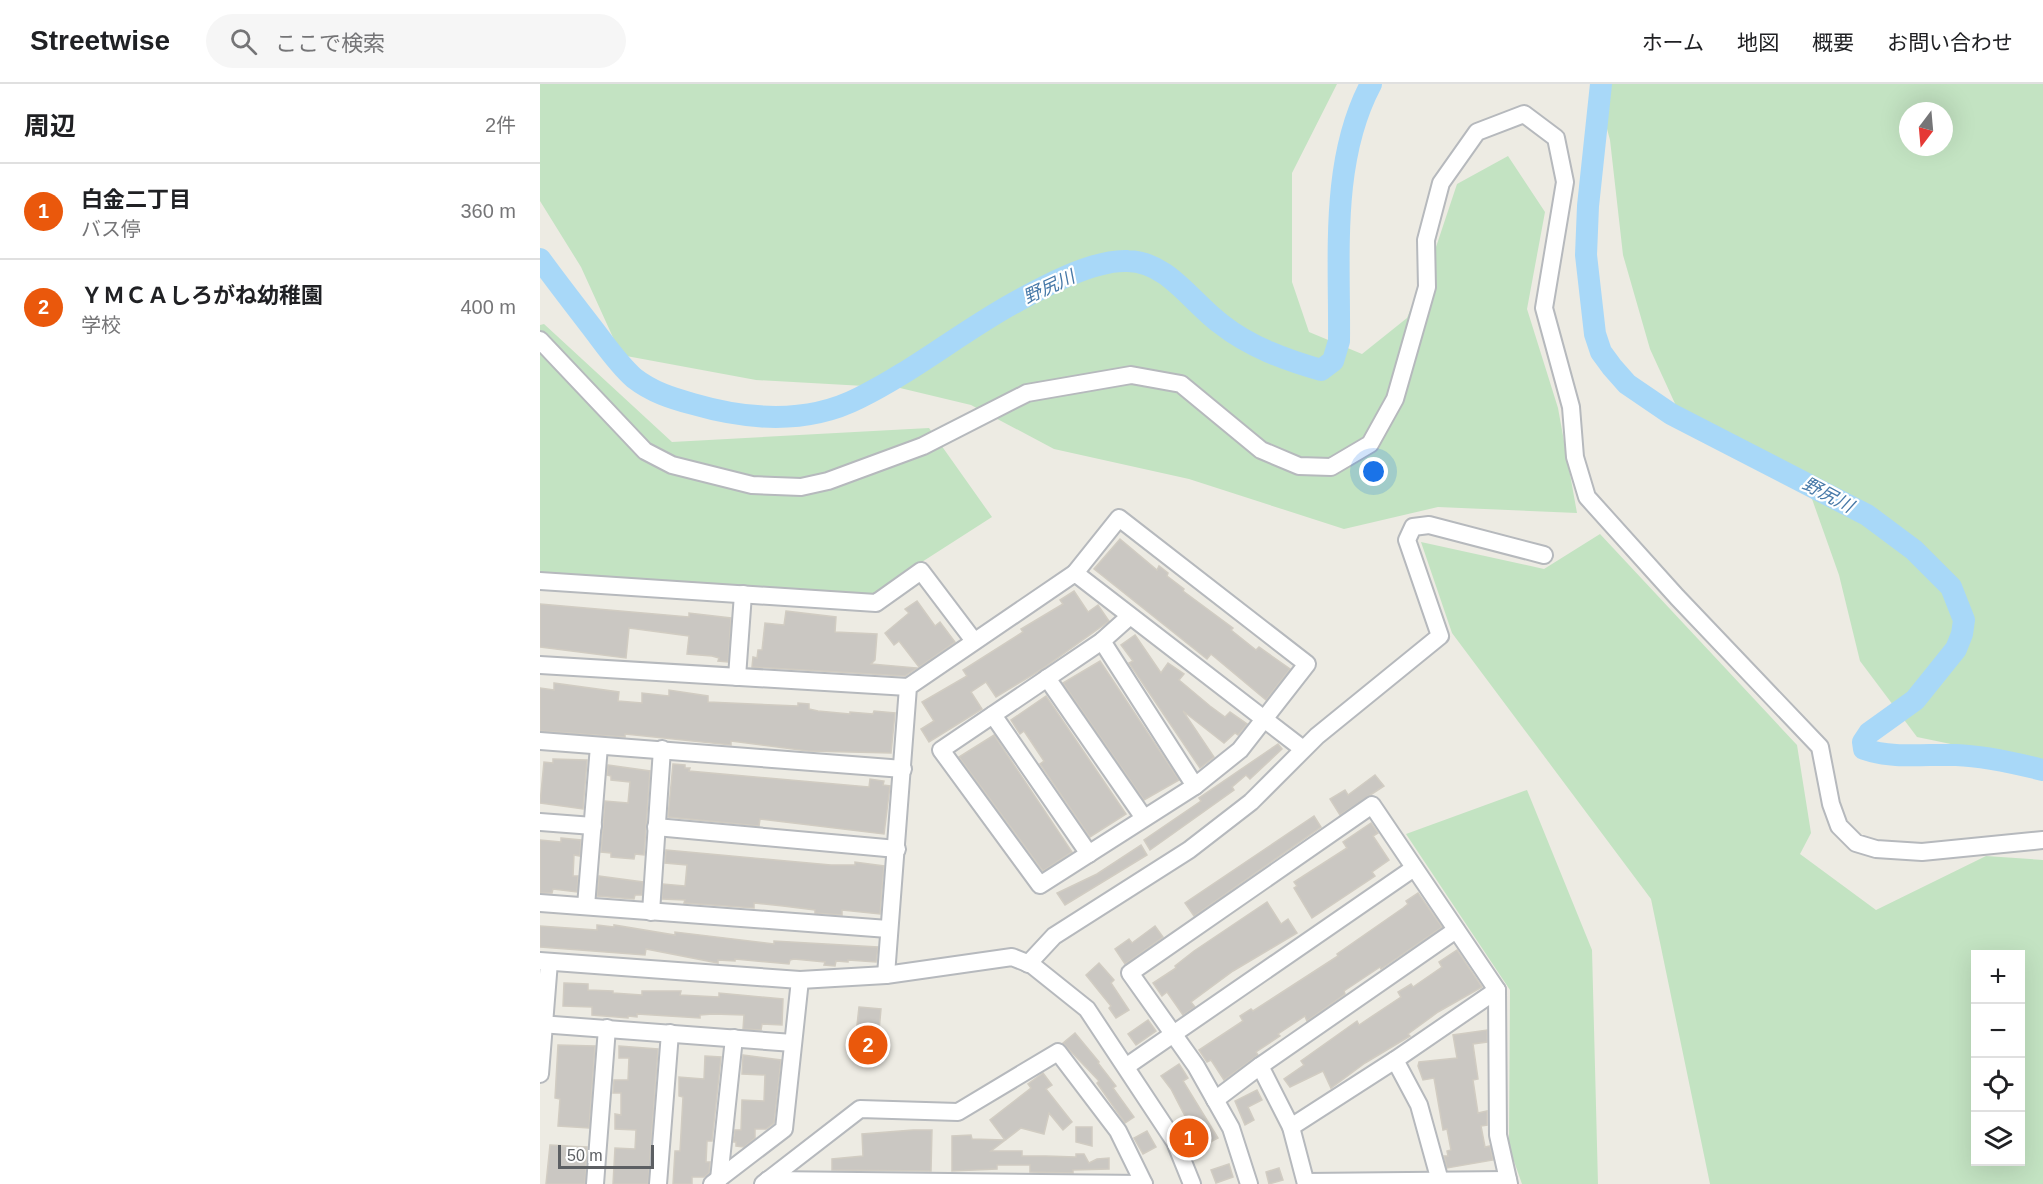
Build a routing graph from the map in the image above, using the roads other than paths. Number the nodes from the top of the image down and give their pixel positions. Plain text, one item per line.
1 (540, 340) edge
2 (1544, 555) dead end
3 (1075, 573) junction
4 (540, 581) edge
5 (743, 594) junction
6 (1130, 616) junction
7 (974, 641) junction
8 (1102, 641) junction
9 (540, 665) edge
10 (737, 677) junction
11 (1047, 678) junction
12 (908, 687) junction
13 (993, 715) junction
14 (1264, 721) junction
15 (540, 741) edge
16 (599, 746) junction
17 (662, 749) junction
18 (1303, 749) junction
19 (903, 769) junction
20 (1195, 786) junction
21 (1144, 818) junction
22 (540, 822) edge
23 (592, 826) junction
24 (656, 827) junction
25 (2043, 840) edge
26 (897, 849) junction
27 (1089, 854) junction
28 (1414, 868) junction
29 (540, 903) edge
30 (586, 906) junction
31 (651, 912) junction
32 (888, 929) junction
33 (1456, 930) junction
34 (545, 962) edge
35 (1028, 964) junction
36 (886, 975) junction
37 (800, 980) junction
38 (1497, 990) junction
39 (542, 1024) edge
40 (607, 1029) junction
41 (670, 1033) junction
42 (1174, 1034) junction
43 (734, 1038) junction
44 (793, 1042) junction
45 (1395, 1060) junction
46 (1127, 1066) junction
47 (1260, 1066) junction
48 (540, 1074) edge
49 (1215, 1100) junction
50 (1291, 1127) junction
51 (715, 1181) edge
52 (1440, 1181) junction
53 (765, 1182) edge
54 (1508, 1182) edge
55 (1306, 1183) edge
56 (595, 1184) edge
57 (658, 1184) edge
58 (1144, 1184) edge
59 (1192, 1184) edge
60 (1249, 1184) edge

1 - 25 street
2 - 18 street
3 - 6 street
3 - 7 street
3 - 14 street
4 - 5 street
5 - 7 street
5 - 10 street
6 - 8 street
6 - 14 street
7 - 12 street
8 - 11 street
8 - 20 street
9 - 10 street
10 - 12 street
11 - 13 street
11 - 21 street
12 - 19 street
13 - 27 street
13 - 27 street
14 - 18 street
14 - 20 street
15 - 16 street
16 - 17 street
16 - 23 street
17 - 19 street
17 - 24 street
18 - 35 street
19 - 26 street
20 - 21 street
21 - 27 street
22 - 23 street
23 - 30 street
24 - 26 street
24 - 31 street
26 - 32 street
28 - 33 street
28 - 42 street
28 - 42 street
29 - 30 street
30 - 31 street
31 - 32 street
32 - 36 street
33 - 38 street
33 - 47 street
34 - 37 street
34 - 39 street
35 - 36 street
35 - 46 street
36 - 37 street
37 - 44 street
38 - 45 street
38 - 54 street
39 - 40 street
39 - 48 street
40 - 41 street
40 - 56 street
41 - 43 street
41 - 57 street
42 - 46 street
42 - 49 street
43 - 44 street
43 - 51 street
44 - 51 street
45 - 50 street
45 - 52 street
46 - 59 street
47 - 49 street
47 - 50 street
49 - 60 street
50 - 55 street
52 - 54 street
52 - 55 street
53 - 58 street
53 - 58 street

